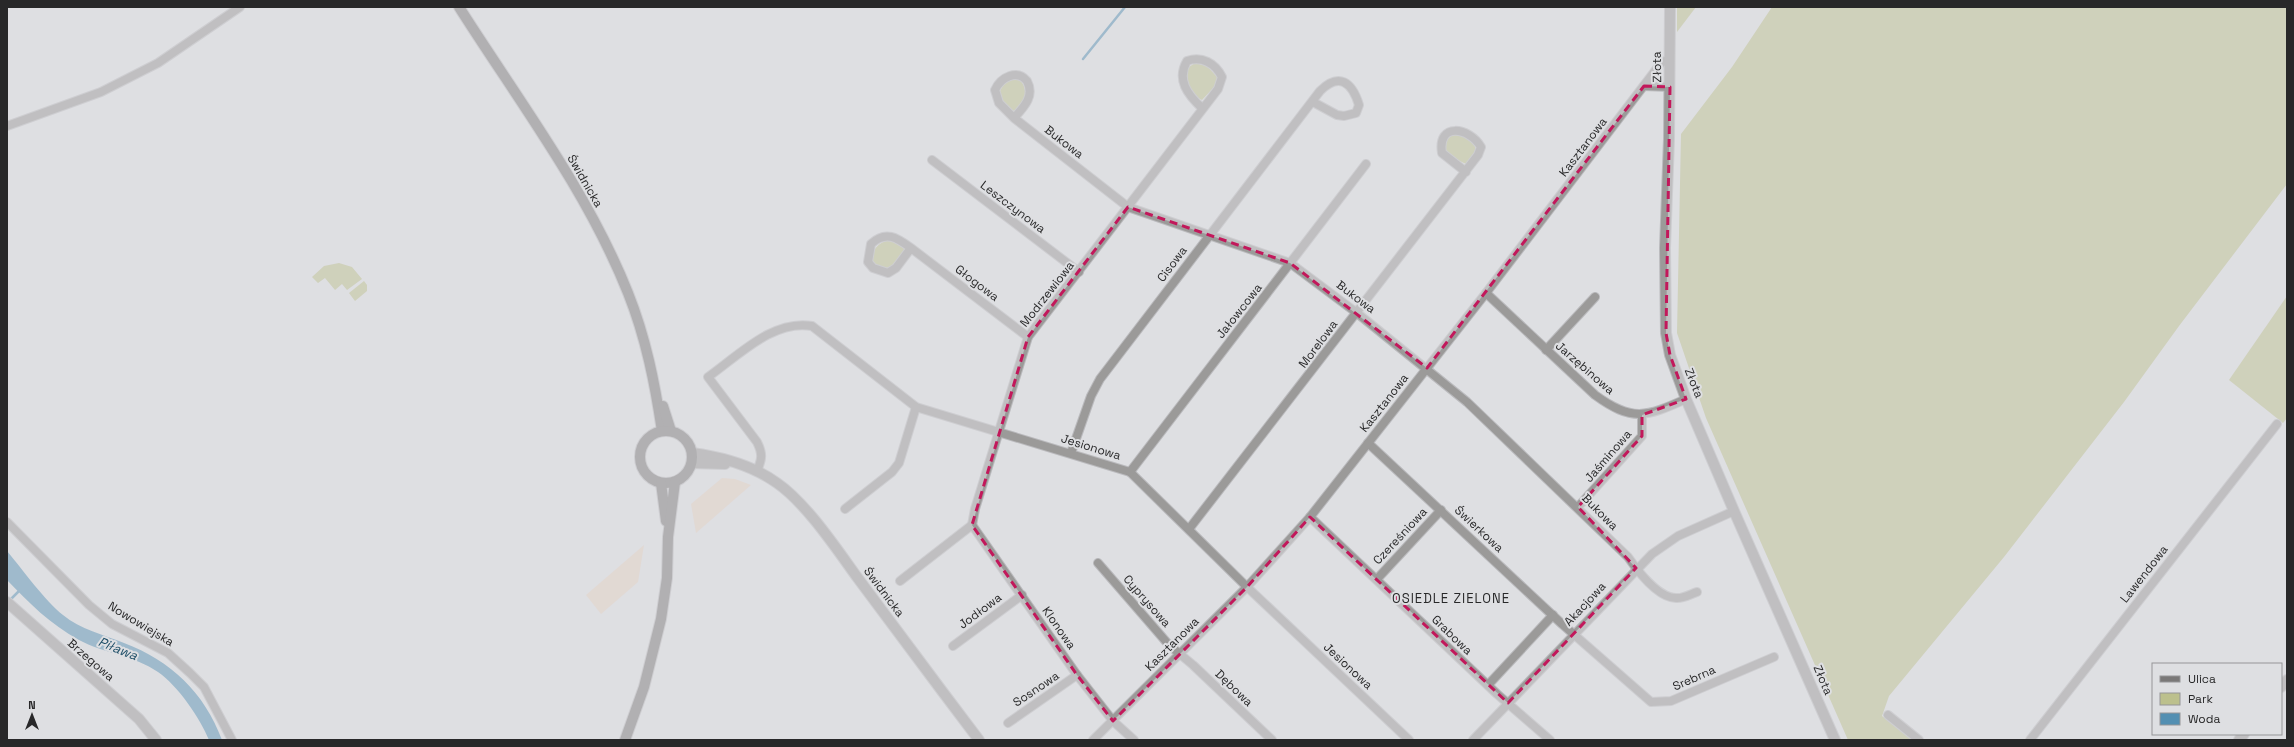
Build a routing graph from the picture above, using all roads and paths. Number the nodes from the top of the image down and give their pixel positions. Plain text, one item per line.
1 (240, 7) edge
2 (459, 7) edge
3 (1670, 7) edge
4 (1669, 59) junction
5 (1644, 86) junction
6 (1670, 87) junction
7 (1313, 102) junction
8 (1202, 108) junction
9 (1014, 118) junction
10 (7, 126) edge
11 (932, 160) dead end
12 (1366, 164) dead end
13 (1466, 172) junction
14 (1128, 207) junction
15 (1210, 234) junction
16 (911, 248) junction
17 (1290, 263) junction
18 (1079, 272) junction
19 (1486, 293) junction
20 (1594, 296) dead end
21 (1357, 313) junction
22 (1028, 337) junction
23 (1546, 350) junction
24 (1427, 368) junction
25 (1686, 399) junction
26 (916, 407) junction
27 (1642, 415) junction
28 (2277, 424) dead end
29 (666, 431) junction
30 (999, 432) junction
31 (1368, 442) junction
32 (692, 453) junction
33 (1071, 453) junction
34 (692, 463) junction
35 (741, 465) junction
36 (758, 471) junction
37 (1130, 472) junction
38 (675, 482) junction
39 (662, 483) junction
40 (1578, 507) junction
41 (845, 509) dead end
42 (1441, 510) junction
43 (1734, 511) junction
44 (1310, 517) junction
45 (7, 522) edge
46 (972, 525) junction
47 (1189, 529) junction
48 (668, 537) junction
49 (1098, 563) dead end
50 (1636, 568) junction
51 (1377, 579) junction
52 (900, 581) dead end
53 (1247, 587) junction
54 (1697, 592) dead end
55 (1022, 594) junction
56 (9, 604) edge
57 (1553, 615) junction
58 (1574, 634) junction
59 (953, 646) dead end
60 (1179, 654) junction
61 (1774, 657) dead end
62 (1077, 675) junction
63 (1488, 685) junction
64 (1508, 703) junction
65 (1888, 715) dead end
66 (1113, 721) junction
67 (1008, 723) dead end
68 (156, 740) edge
69 (232, 740) edge
70 (625, 740) edge
71 (979, 740) edge
72 (1093, 740) edge
73 (1134, 740) edge
74 (1272, 740) edge
75 (1409, 740) edge
76 (1473, 740) edge
77 (1550, 740) edge
78 (1835, 740) edge
79 (1918, 740) edge
80 (2030, 740) edge

1 - 10 street
2 - 29 main road, Świdnicka
3 - 4 street, Złota
4 - 5 street, Kasztanowa
4 - 6 street, Złota
5 - 6 street
5 - 19 street, Kasztanowa
6 - 25 street, Złota
7 - 7 street, Cisowa
7 - 15 street, Cisowa
8 - 8 street, Modrzewiowa
8 - 14 street, Modrzewiowa
9 - 9 street, Bukowa
9 - 14 street, Bukowa
11 - 18 street, Leszczynowa
12 - 17 street, Jałowcowa
13 - 13 street, Morelowa
13 - 21 street, Morelowa
14 - 15 street, Bukowa
14 - 18 street, Modrzewiowa
15 - 17 street, Bukowa
15 - 33 street, Cisowa
16 - 16 street, Głogowa
16 - 22 street, Głogowa
17 - 21 street, Bukowa
17 - 37 street, Jałowcowa
18 - 22 street, Modrzewiowa
19 - 23 street, Jarzębinowa
19 - 24 street, Kasztanowa
20 - 23 street
21 - 24 street, Bukowa
21 - 47 street, Morelowa
22 - 30 street, Modrzewiowa
23 - 27 street, Jarzębinowa
24 - 31 street, Kasztanowa
24 - 40 street, Bukowa
25 - 27 street
25 - 43 street, Złota
26 - 30 street, Jesionowa
26 - 36 street, Jesionowa
26 - 41 street
27 - 40 street, Jaśminowa
28 - 80 street, Lawendowa
29 - 32 main road
29 - 39 main road
30 - 33 street, Jesionowa
30 - 46 street, Modrzewiowa
31 - 42 street, Świerkowa
31 - 44 street, Kasztanowa
32 - 34 main road
32 - 35 street, Świdnicka
33 - 37 street, Jesionowa
34 - 35 street, Świdnicka
34 - 38 main road
35 - 36 street, Świdnicka
36 - 71 street, Świdnicka
37 - 47 street, Jesionowa
38 - 39 main road
38 - 48 main road
39 - 48 main road
40 - 50 street, Bukowa
42 - 51 street, Czereśniowa
42 - 57 street, Świerkowa
43 - 50 street, Akacjowa
43 - 78 street, Złota
44 - 51 street, Grabowa
44 - 53 street, Kasztanowa
45 - 69 street, Nowowiejska
46 - 52 street
46 - 55 street, Klonowa
47 - 53 street, Jesionowa
48 - 70 main road
49 - 60 street, Cyprysowa
50 - 54 street, Bukowa
50 - 58 street, Akacjowa
51 - 63 street, Grabowa
53 - 60 street, Kasztanowa
53 - 75 street, Jesionowa
55 - 59 street, Jodłowa
55 - 62 street, Klonowa
56 - 68 street, Brzegowa
57 - 58 street, Świerkowa
57 - 63 street, Akacjowa
58 - 61 street, Srebrna
58 - 64 street, Akacjowa
60 - 66 street, Kasztanowa
60 - 74 street, Dębowa
62 - 66 street, Klonowa
62 - 67 street, Sosnowa
63 - 64 street, Grabowa
64 - 76 street, Akacjowa
64 - 77 street, Grabowa
65 - 79 street
66 - 72 street, Kasztanowa
66 - 73 street, Klonowa

